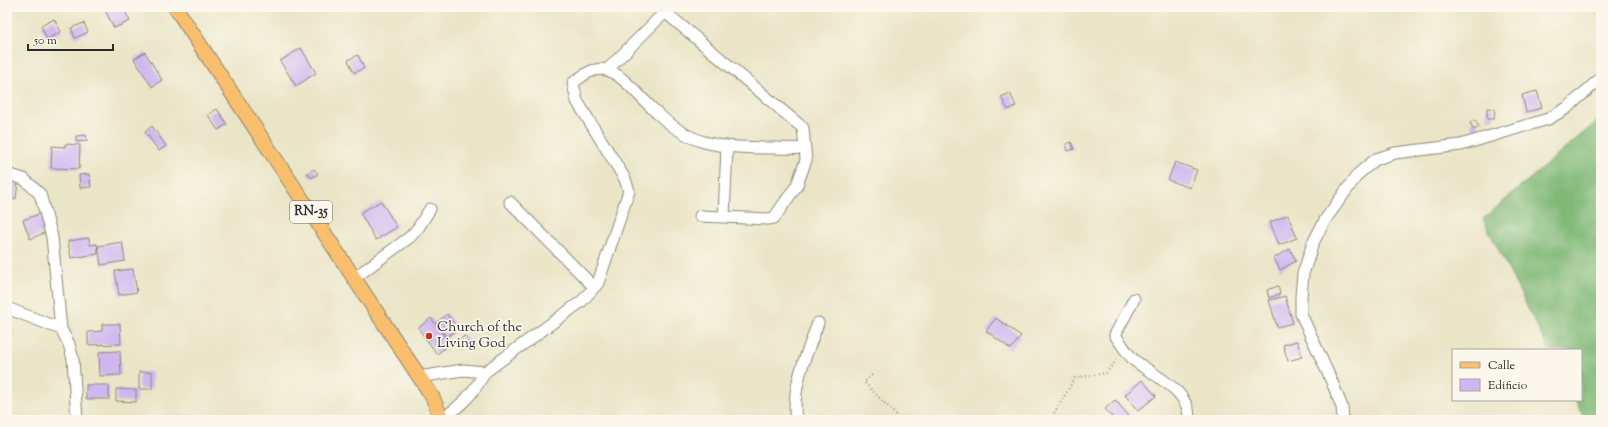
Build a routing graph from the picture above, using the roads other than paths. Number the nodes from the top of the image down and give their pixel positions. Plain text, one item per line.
1 (175, 7) edge
2 (665, 9) edge
3 (607, 70) junction
4 (1601, 78) edge
5 (727, 146) junction
6 (805, 149) junction
7 (7, 174) edge
8 (510, 202) dead end
9 (430, 209) dead end
10 (700, 216) dead end
11 (724, 217) junction
12 (354, 278) junction
13 (594, 287) junction
14 (1134, 299) dead end
15 (7, 308) edge
16 (818, 323) dead end
17 (61, 329) junction
18 (485, 372) junction
19 (419, 377) junction
20 (77, 420) edge
21 (442, 420) edge
22 (796, 420) edge
23 (1189, 420) edge
24 (1343, 420) edge

1 - 12 main road, RN-35
2 - 3 street
2 - 6 street
3 - 5 street
3 - 13 street
4 - 24 street
5 - 6 street
5 - 11 street
6 - 11 street
7 - 17 street
8 - 13 street
9 - 12 street
10 - 11 street
12 - 19 main road, RN-35
13 - 18 street
14 - 23 street
15 - 17 street
16 - 22 street
17 - 20 street
18 - 19 street
18 - 21 street
19 - 21 main road, RN-35

